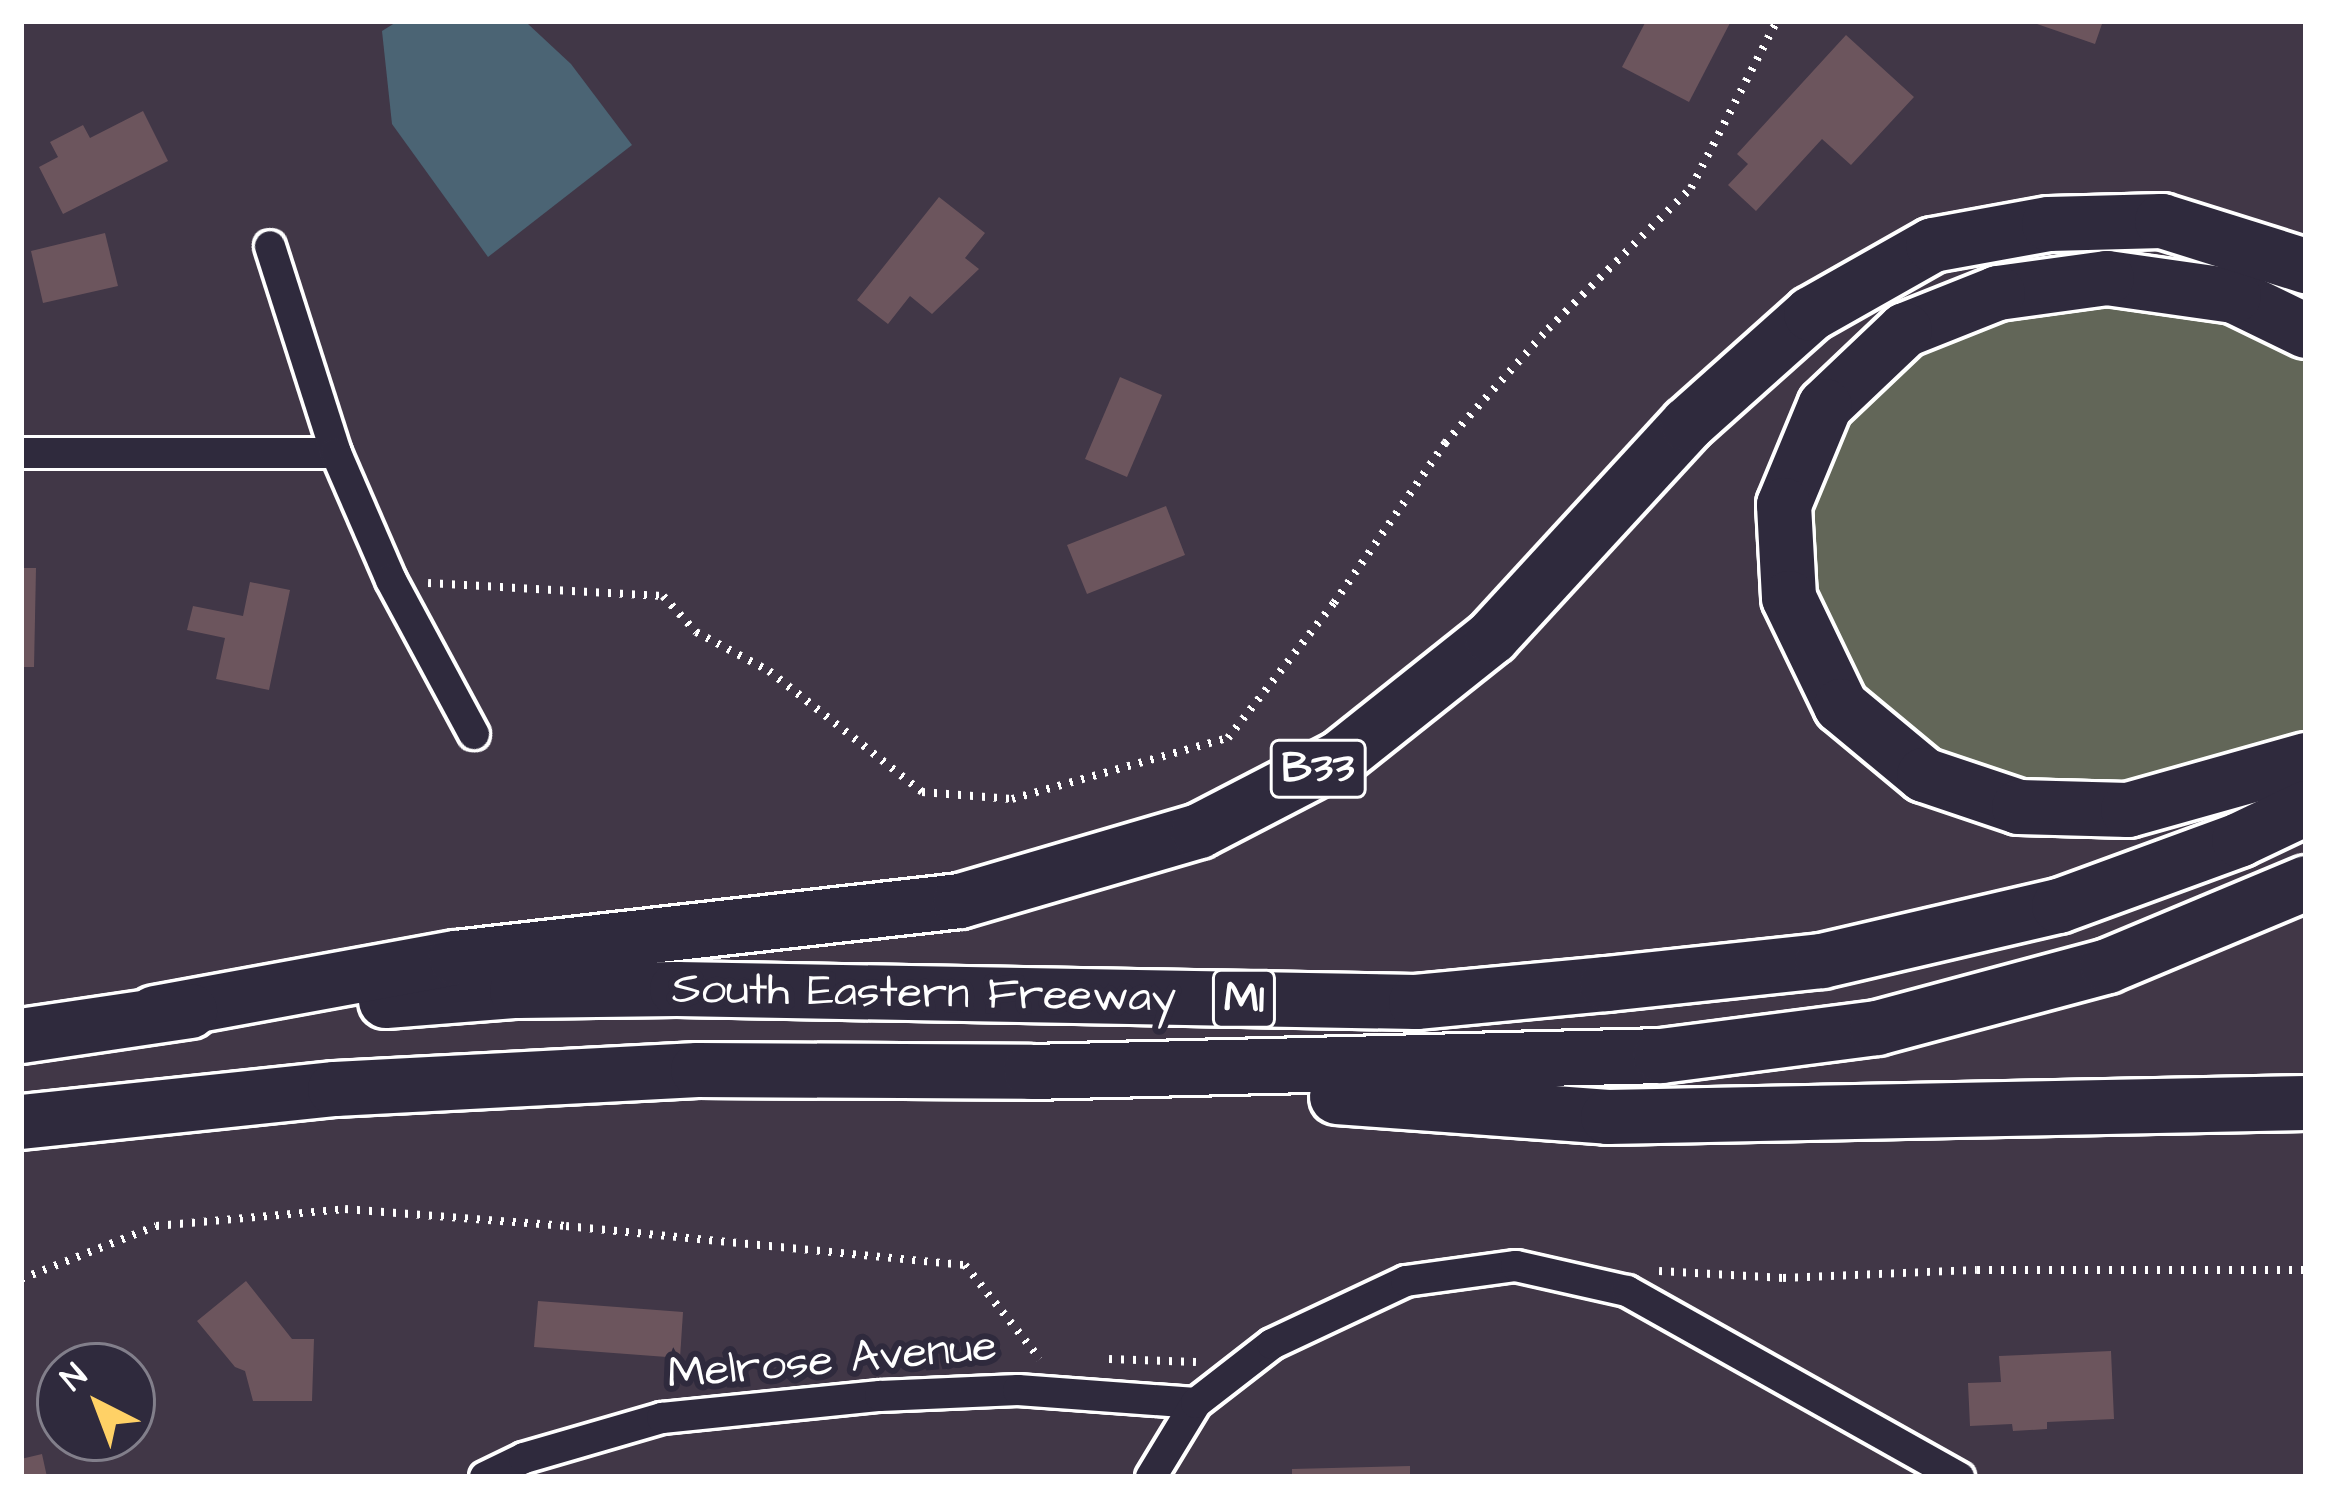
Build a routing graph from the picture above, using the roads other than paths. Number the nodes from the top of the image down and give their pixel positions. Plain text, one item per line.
1 (270, 246) dead end
2 (2306, 266) edge
3 (2306, 331) edge
4 (336, 453) junction
5 (21, 454) edge
6 (474, 734) dead end
7 (2306, 760) edge
8 (2306, 808) edge
9 (2306, 883) edge
10 (155, 1013) junction
11 (21, 1036) edge
12 (1031, 1072) junction
13 (2306, 1103) edge
14 (21, 1122) edge
15 (1196, 1403) junction
16 (485, 1477) edge
17 (1151, 1477) edge
18 (1959, 1477) edge

1 - 4 street
2 - 10 highway, B33
3 - 7 highway
4 - 5 street
4 - 6 street
8 - 10 highway, South Eastern Freeway / M1
9 - 12 highway, South Eastern Freeway / M1
10 - 11 highway, South Eastern Freeway / M1
12 - 13 highway
12 - 14 highway, South Eastern Freeway / M1
15 - 16 street, Melrose Avenue
15 - 17 street
15 - 18 street

